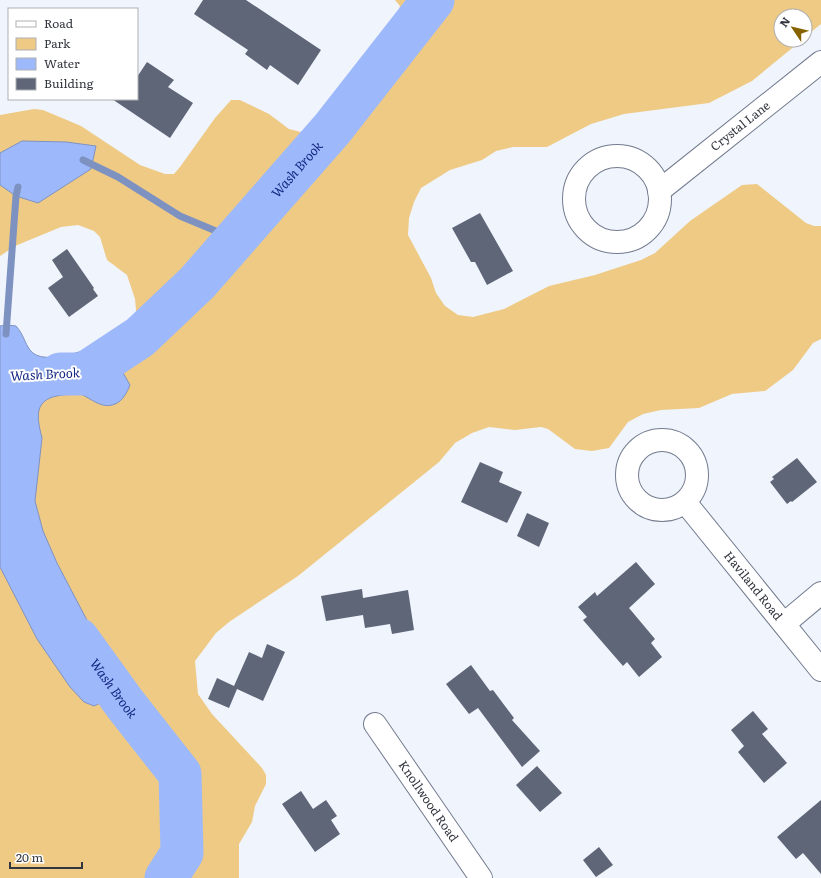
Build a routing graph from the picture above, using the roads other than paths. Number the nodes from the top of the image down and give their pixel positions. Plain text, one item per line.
1 (821, 62) edge
2 (659, 191) dead end
3 (685, 502) dead end
4 (821, 593) edge
5 (784, 624) junction
6 (821, 670) edge
7 (375, 724) dead end
8 (481, 878) edge

1 - 2 street, Crystal Lane
3 - 5 street, Haviland Road
4 - 5 street
5 - 6 street, Haviland Road
7 - 8 street, Knollwood Road

